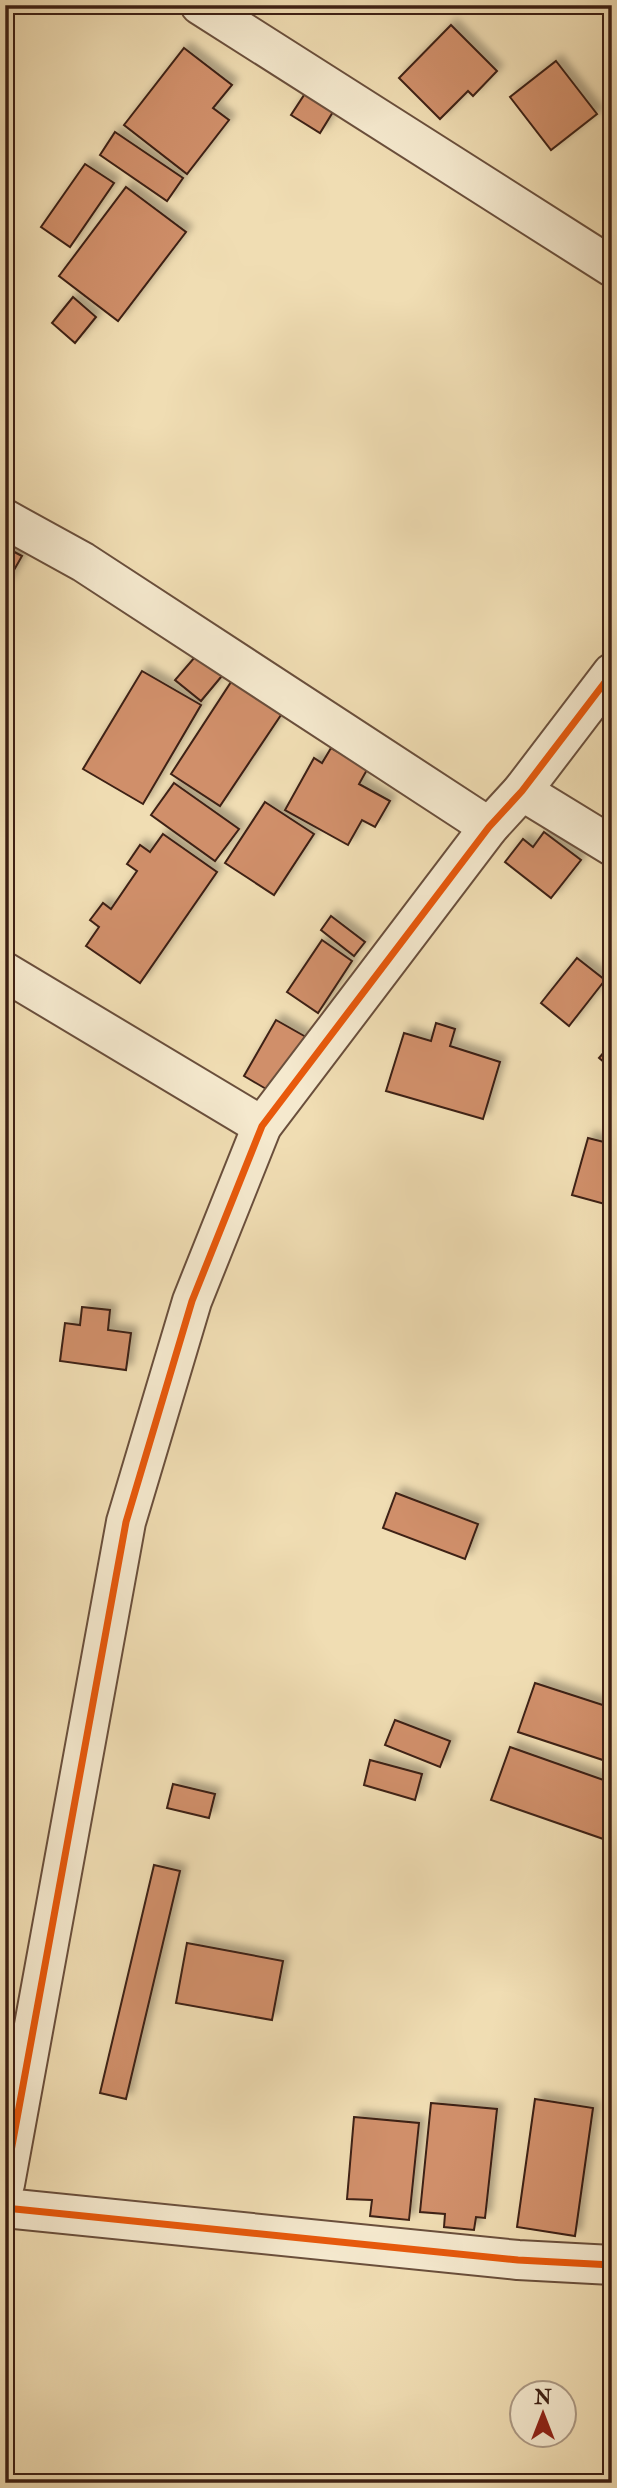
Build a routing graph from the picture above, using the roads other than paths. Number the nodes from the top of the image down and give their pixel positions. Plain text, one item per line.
1 (200, 5) edge
2 (612, 267) edge
3 (5, 519) edge
4 (612, 673) edge
5 (522, 791) junction
6 (489, 827) junction
7 (612, 846) edge
8 (5, 972) edge
9 (262, 1126) junction
10 (5, 2184) edge
11 (5, 2208) edge
12 (612, 2266) edge

1 - 2 street
3 - 6 street
4 - 5 street
5 - 6 street
5 - 7 street
6 - 9 street
8 - 9 street
9 - 10 street
11 - 12 street

